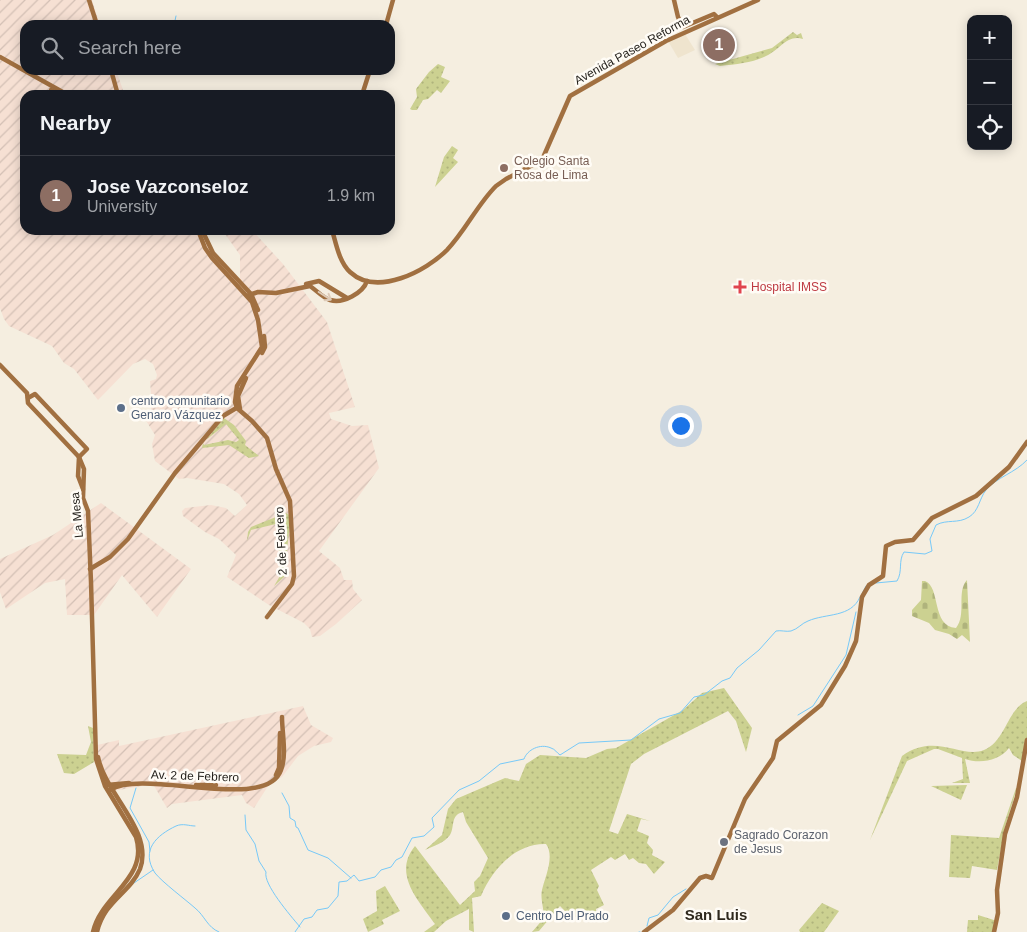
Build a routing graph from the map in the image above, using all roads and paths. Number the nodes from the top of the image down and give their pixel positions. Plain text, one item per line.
1 (89, 0) edge
2 (675, 0) edge
3 (758, 0) edge
4 (391, 2) edge
5 (716, 15) junction
6 (95, 20) edge
7 (387, 20) edge
8 (0, 59) edge
9 (20, 70) edge
10 (20, 71) edge
11 (27, 75) edge
12 (30, 75) edge
13 (112, 75) edge
14 (368, 75) edge
15 (52, 90) edge
16 (59, 90) edge
17 (117, 90) edge
18 (364, 90) edge
19 (201, 235) edge
20 (334, 235) edge
21 (367, 280) junction
22 (310, 284) junction
23 (249, 295) junction
24 (347, 298) junction
25 (0, 365) edge
26 (28, 398) junction
27 (239, 408) junction
28 (1027, 442) edge
29 (79, 457) junction
30 (90, 569) junction
31 (267, 617) dead end
32 (281, 717) dead end
33 (1027, 740) edge
34 (108, 788) junction
35 (95, 932) edge
36 (644, 932) edge
37 (994, 932) edge

1 - 6 main road
2 - 5 main road, Avenida Paseo Reforma
3 - 5 main road, Avenida Paseo Reforma
4 - 7 main road
5 - 21 main road, Avenida Paseo Reforma
8 - 9 main road
8 - 10 main road
11 - 15 main road
12 - 16 main road
13 - 17 main road
14 - 18 main road
19 - 23 main road
20 - 21 main road
21 - 24 main road
22 - 23 main road
22 - 24 main road
22 -> 24 main road
23 - 27 main road
25 - 26 main road
26 - 29 main road
26 - 29 main road
27 - 30 main road
27 - 31 main road, 2 de Febrero
28 - 36 main road
29 - 30 main road, La Mesa
30 - 34 main road, La Mesa
32 - 34 main road, Av. 2 de Febrero
33 - 37 main road
34 - 35 main road, La Mesa

